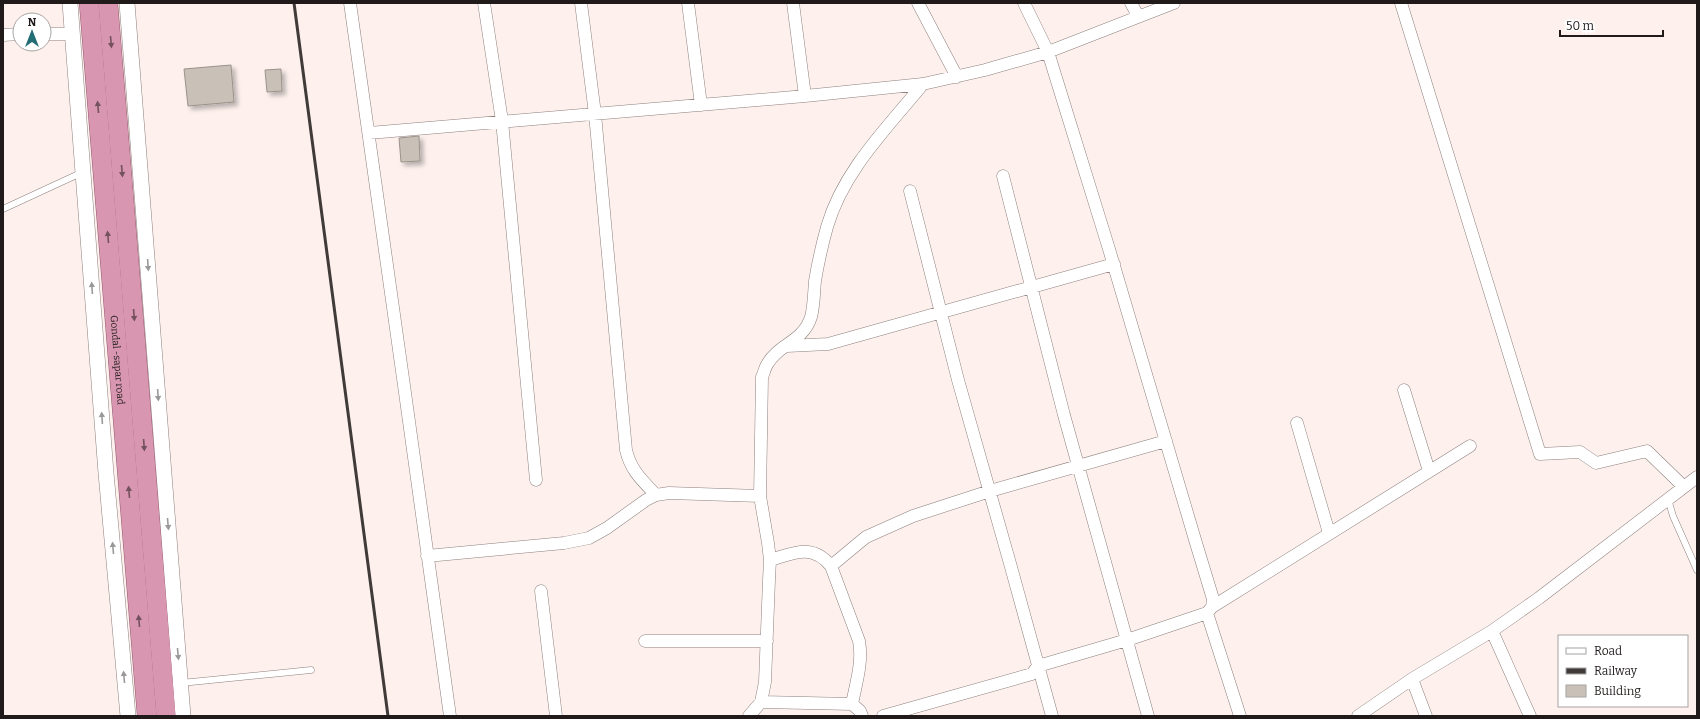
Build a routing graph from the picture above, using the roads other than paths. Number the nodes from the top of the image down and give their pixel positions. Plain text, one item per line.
1 (70, 3) edge
2 (89, 3) edge
3 (108, 3) edge
4 (127, 3) edge
5 (350, 3) edge
6 (484, 3) edge
7 (581, 3) edge
8 (688, 3) edge
9 (793, 3) edge
10 (918, 3) edge
11 (1024, 3) edge
12 (1131, 3) edge
13 (1174, 3) edge
14 (1401, 3) edge
15 (1138, 16) junction
16 (52, 34) edge
17 (73, 34) junction
18 (1048, 52) junction
19 (957, 76) junction
20 (923, 84) junction
21 (805, 96) junction
22 (701, 105) junction
23 (596, 114) junction
24 (502, 122) junction
25 (369, 133) junction
26 (84, 171) junction
27 (1003, 176) dead end
28 (910, 191) dead end
29 (3, 209) edge
30 (1114, 264) junction
31 (1032, 287) junction
32 (941, 312) junction
33 (787, 346) junction
34 (1404, 390) dead end
35 (1297, 423) dead end
36 (1166, 441) junction
37 (1470, 446) dead end
38 (1078, 466) junction
39 (1429, 471) junction
40 (1697, 477) edge
41 (536, 480) dead end
42 (1683, 486) junction
43 (990, 491) junction
44 (656, 495) junction
45 (760, 496) junction
46 (1668, 499) junction
47 (1329, 533) junction
48 (427, 556) junction
49 (770, 560) junction
50 (831, 566) junction
51 (1697, 570) edge
52 (541, 591) dead end
53 (1210, 610) junction
54 (1492, 631) junction
55 (1127, 640) junction
56 (645, 641) dead end
57 (767, 641) junction
58 (1038, 666) junction
59 (311, 670) dead end
60 (1412, 679) junction
61 (181, 683) junction
62 (761, 702) junction
63 (852, 704) junction
64 (128, 716) edge
65 (147, 716) edge
66 (166, 716) edge
67 (183, 716) edge
68 (450, 716) edge
69 (556, 716) edge
70 (749, 716) edge
71 (862, 716) edge
72 (884, 716) edge
73 (1052, 716) edge
74 (1148, 716) edge
75 (1240, 716) edge
76 (1358, 716) edge
77 (1426, 716) edge
78 (1530, 716) edge

1 - 17 street
65 -> 2 highway, Gondal -sapar road
3 -> 66 highway
4 -> 61 street
5 - 25 street
6 - 24 street
7 - 23 street
8 - 22 street
9 - 21 street
10 - 19 street
11 - 18 street
12 - 15 street
13 - 15 street
14 - 42 street
15 - 18 street
16 - 17 street
17 - 26 street
18 - 19 street
18 - 30 street
19 - 20 street
20 - 21 street
20 - 33 street
21 - 22 street
22 - 23 street
23 - 24 street
23 - 44 street
24 - 25 street
24 - 41 street
25 - 48 street
26 - 29 lane
64 -> 26 street
27 - 31 street
28 - 32 street
30 - 31 street
30 - 36 street
31 - 32 street
31 - 38 street
32 - 33 street
32 - 43 street
33 - 45 street
34 - 39 street
35 - 47 street
36 - 38 street
36 - 53 street
37 - 39 street
38 - 43 street
38 - 55 street
39 - 47 street
40 - 42 street
42 - 46 street
43 - 50 street
43 - 58 street
44 - 45 street
44 - 48 street
45 - 49 street
46 - 51 lane
46 - 54 street
47 - 53 street
48 - 68 street
49 - 50 street
49 - 57 street
50 - 63 street
52 - 69 street
53 - 55 street
53 - 75 street
54 - 60 street
54 - 78 street
55 - 58 street
55 - 74 street
56 - 57 street
57 - 62 street
58 - 72 street
58 - 73 street
59 - 61 lane
60 - 76 street
60 - 77 street
61 - 67 street
62 - 63 street
62 - 70 street
63 - 71 street

